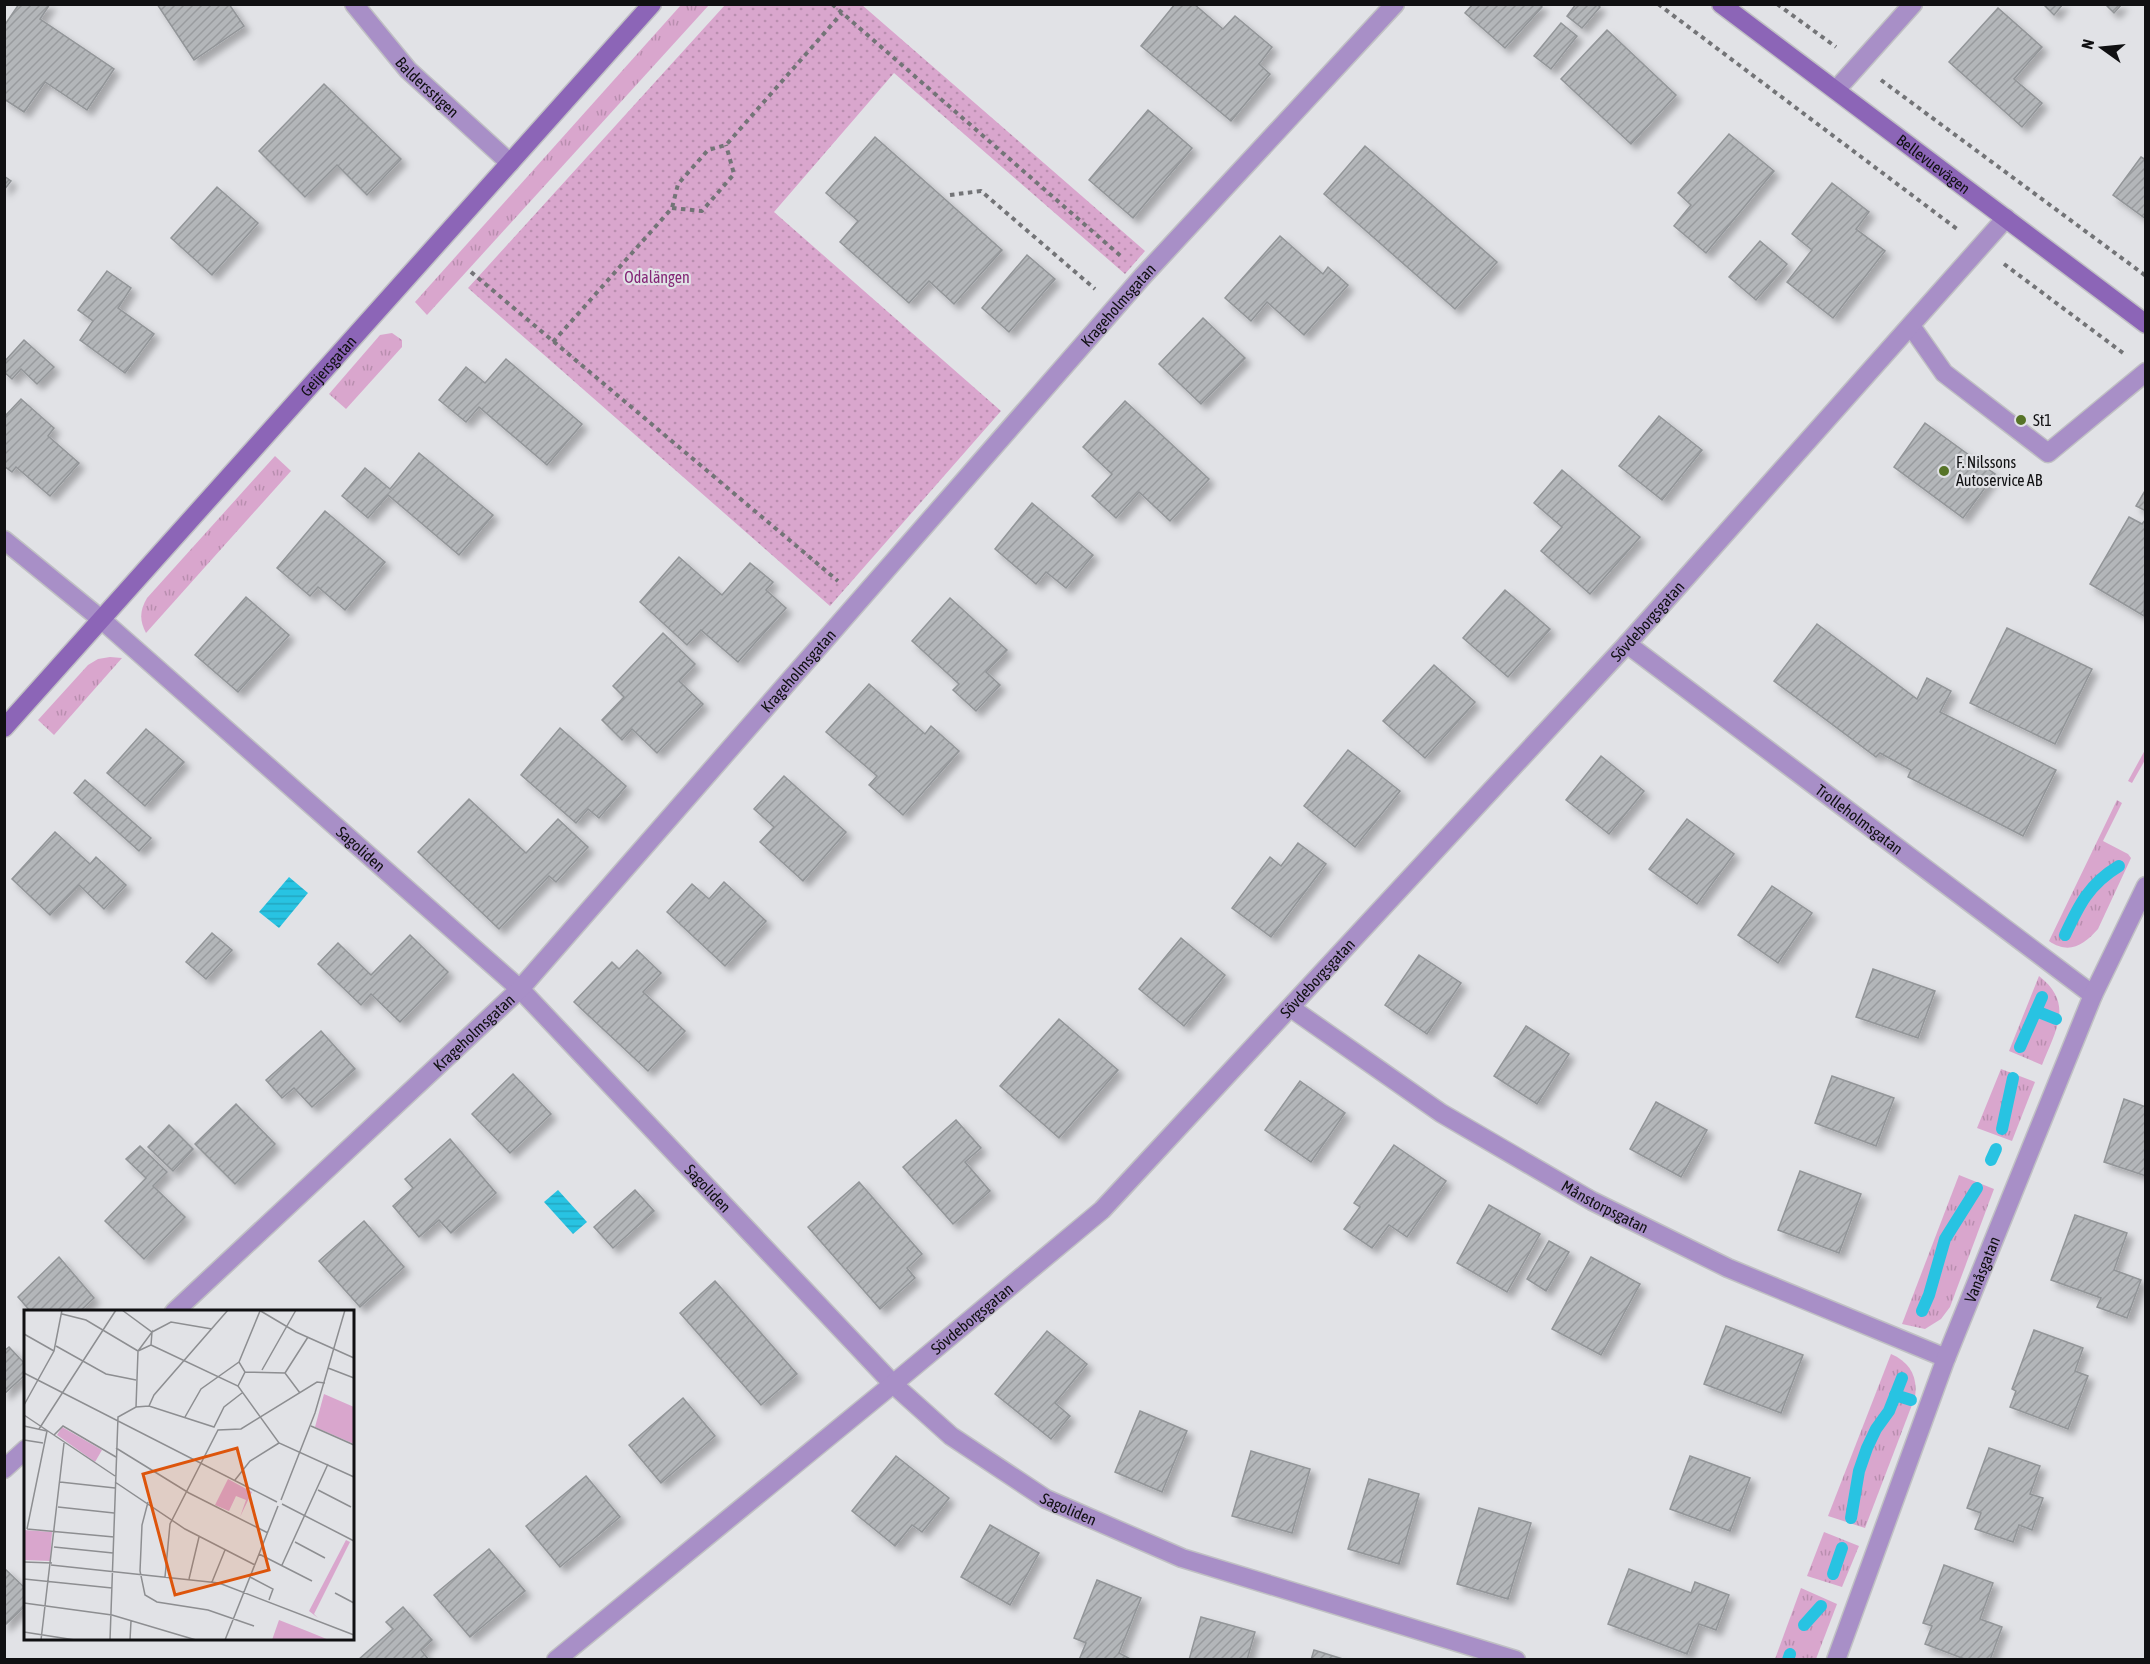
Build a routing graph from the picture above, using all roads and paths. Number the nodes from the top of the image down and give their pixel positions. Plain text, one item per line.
1 (354, 4) edge
2 (652, 4) edge
3 (832, 4) edge
4 (1395, 4) edge
5 (1658, 4) edge
6 (1721, 4) edge
7 (1777, 4) edge
8 (1913, 4) edge
9 (842, 13) junction
10 (1858, 64) junction
11 (1836, 90) junction
12 (726, 145) junction
13 (510, 163) junction
14 (950, 195) dead end
15 (672, 207) junction
16 (2006, 218) junction
17 (1981, 247) junction
18 (471, 272) dead end
19 (1143, 276) junction
20 (2145, 276) edge
21 (1115, 308) junction
22 (2145, 324) edge
23 (1911, 326) junction
24 (554, 342) junction
25 (2127, 357) dead end
26 (2145, 372) edge
27 (4, 540) edge
28 (860, 600) junction
29 (102, 620) junction
30 (1627, 644) junction
31 (4, 728) edge
32 (2145, 886) edge
33 (520, 989) junction
34 (2093, 995) junction
35 (1292, 1008) junction
36 (175, 1310) edge
37 (1946, 1358) junction
38 (893, 1384) junction
39 (24, 1451) edge
40 (4, 1469) edge
41 (556, 1659) edge
42 (1516, 1659) edge
43 (1836, 1659) edge

1 - 13 street, Baldersstigen
2 - 13 street, Geijersgatan
3 - 9 path
4 - 19 street, Krageholmsgatan
5 - 17 path
6 - 11 street, Bellevuevägen
7 - 10 path
8 - 10 street
9 - 12 path
9 - 19 path
10 - 11 street
10 - 20 path
11 - 16 street, Bellevuevägen
12 - 15 path
12 - 15 path
13 - 29 street, Geijersgatan
14 - 21 path
15 - 24 path
16 - 17 street, Sövdeborgsgatan
16 - 22 street, Bellevuevägen
17 - 23 street, Sövdeborgsgatan
17 - 25 path
18 - 24 path
19 - 21 street, Krageholmsgatan
21 - 28 street, Krageholmsgatan
23 - 26 street
23 - 30 street, Sövdeborgsgatan
24 - 28 path
27 - 29 street, Sagoliden
28 - 33 street, Krageholmsgatan
29 - 31 street, Geijersgatan
29 - 33 street, Sagoliden
30 - 34 street, Trolleholmsgatan
30 - 35 street, Sövdeborgsgatan
32 - 34 street, Vanåsgatan
33 - 36 street, Krageholmsgatan
33 - 38 street, Sagoliden
34 - 37 street, Vanåsgatan
35 - 37 street, Månstorpsgatan
35 - 38 street, Sövdeborgsgatan
37 - 43 street, Vanåsgatan
38 - 41 street, Sövdeborgsgatan
38 - 42 street, Sagoliden
39 - 40 street

